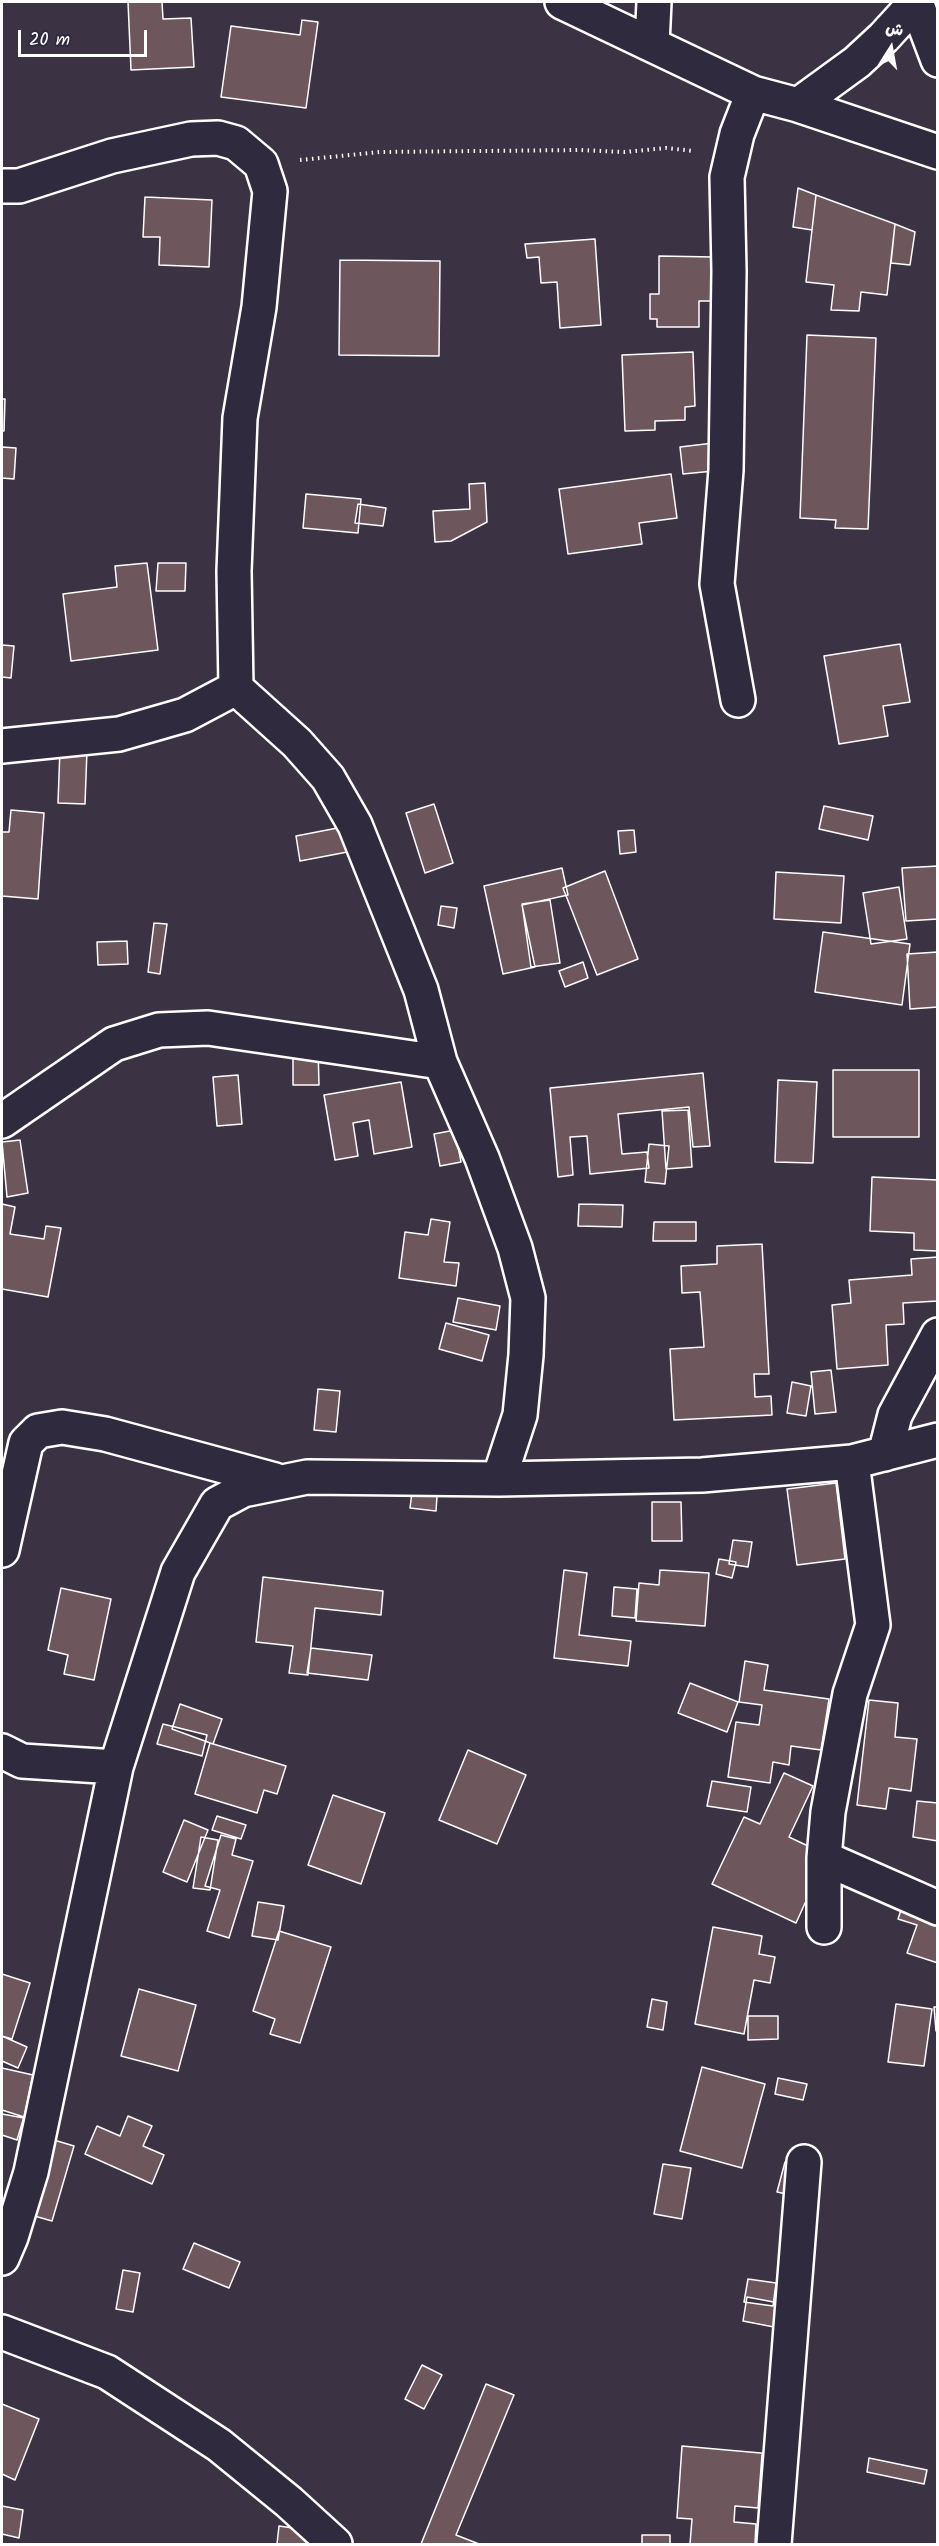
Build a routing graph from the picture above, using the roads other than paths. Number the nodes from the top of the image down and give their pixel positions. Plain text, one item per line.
1 (562, 2) edge
2 (654, 2) edge
3 (916, 2) edge
4 (652, 44) junction
5 (938, 60) edge
6 (753, 93) junction
7 (798, 105) junction
8 (938, 152) edge
9 (2, 186) edge
10 (236, 688) junction
11 (738, 700) dead end
12 (2, 746) edge
13 (440, 1062) junction
14 (2, 1120) edge
15 (938, 1335) edge
16 (938, 1440) edge
17 (885, 1454) junction
18 (852, 1462) junction
19 (499, 1479) junction
20 (277, 1481) junction
21 (2, 1550) edge
22 (2, 1751) edge
23 (116, 1767) junction
24 (824, 1858) junction
25 (938, 1908) edge
26 (824, 1927) dead end
27 (804, 2162) dead end
28 (2, 2258) edge
29 (2, 2332) edge
30 (335, 2544) edge
31 (774, 2544) edge

1 - 4 street
2 - 4 street
3 - 5 street
3 - 7 street
4 - 6 street
6 - 7 street
6 - 11 street
7 - 8 street
9 - 10 street
10 - 12 street
10 - 13 street
13 - 14 street
13 - 19 street
15 - 17 street
16 - 17 street
17 - 18 street
18 - 19 street
18 - 24 street
19 - 20 street
20 - 21 street
20 - 23 street
22 - 23 street
23 - 28 street
24 - 25 street
24 - 26 street
27 - 31 street
29 - 30 street

